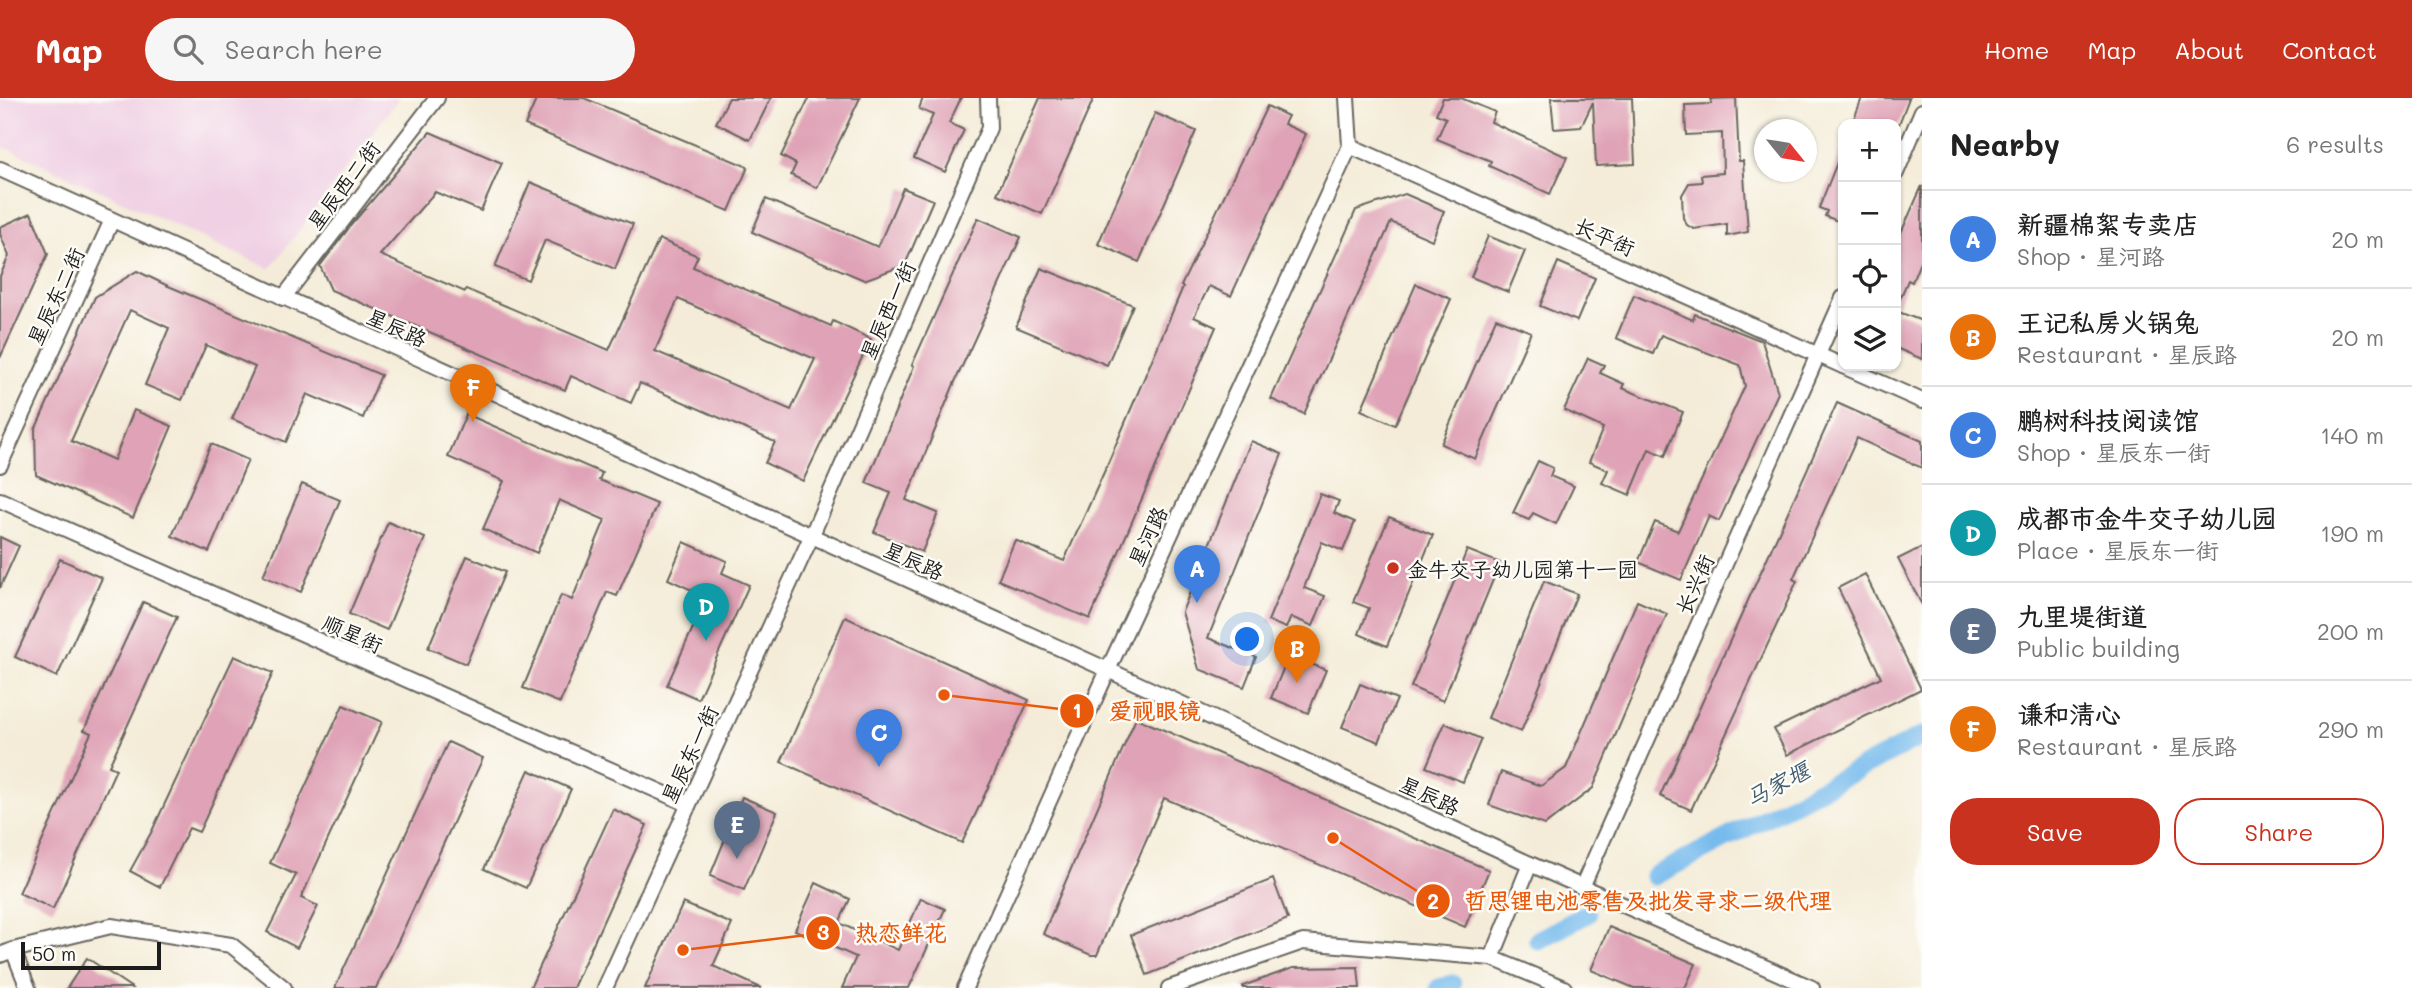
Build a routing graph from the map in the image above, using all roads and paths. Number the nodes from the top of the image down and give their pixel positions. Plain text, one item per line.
1 (437, 98) edge
2 (988, 98) edge
3 (1347, 98) edge
4 (1922, 111) edge
5 (1350, 146) junction
6 (1901, 161) edge
7 (0, 169) edge
8 (113, 220) junction
9 (283, 299) junction
10 (1839, 308) edge
11 (1819, 355) junction
12 (1838, 364) edge
13 (1854, 371) edge
14 (1922, 401) edge
15 (0, 465) edge
16 (0, 500) edge
17 (811, 537) junction
18 (1108, 670) junction
19 (688, 804) junction
20 (1530, 864) junction
21 (1582, 887) junction
22 (6, 952) edge
23 (1492, 958) junction
24 (28, 988) edge
25 (284, 988) edge
26 (605, 988) edge
27 (965, 988) edge
28 (1169, 988) edge
29 (1564, 988) edge
30 (1812, 988) edge

1 - 9 street, 星辰西二街
2 - 17 street, 星辰西一街
3 - 5 street, 星河路
4 - 6 street
5 - 11 street, 长平街
5 - 18 street, 星河路
7 - 8 street, 星辰路
8 - 9 street, 星辰路
8 - 15 street, 星辰东二街
9 - 17 street, 星辰路
10 - 11 street, 长兴街
11 - 12 street, 长平街
11 - 21 street, 长兴街
13 - 14 street, 长平街
16 - 19 street, 顺星街
17 - 18 street, 星辰路
17 - 19 street, 星辰东一街
18 - 20 street, 星辰路
18 - 27 street, 星河路
19 - 26 street, 星辰东一街
20 - 21 street, 星辰路
20 - 23 street
21 - 30 street, 星辰路
22 - 24 street
22 - 25 street
23 - 28 street
23 - 29 street

